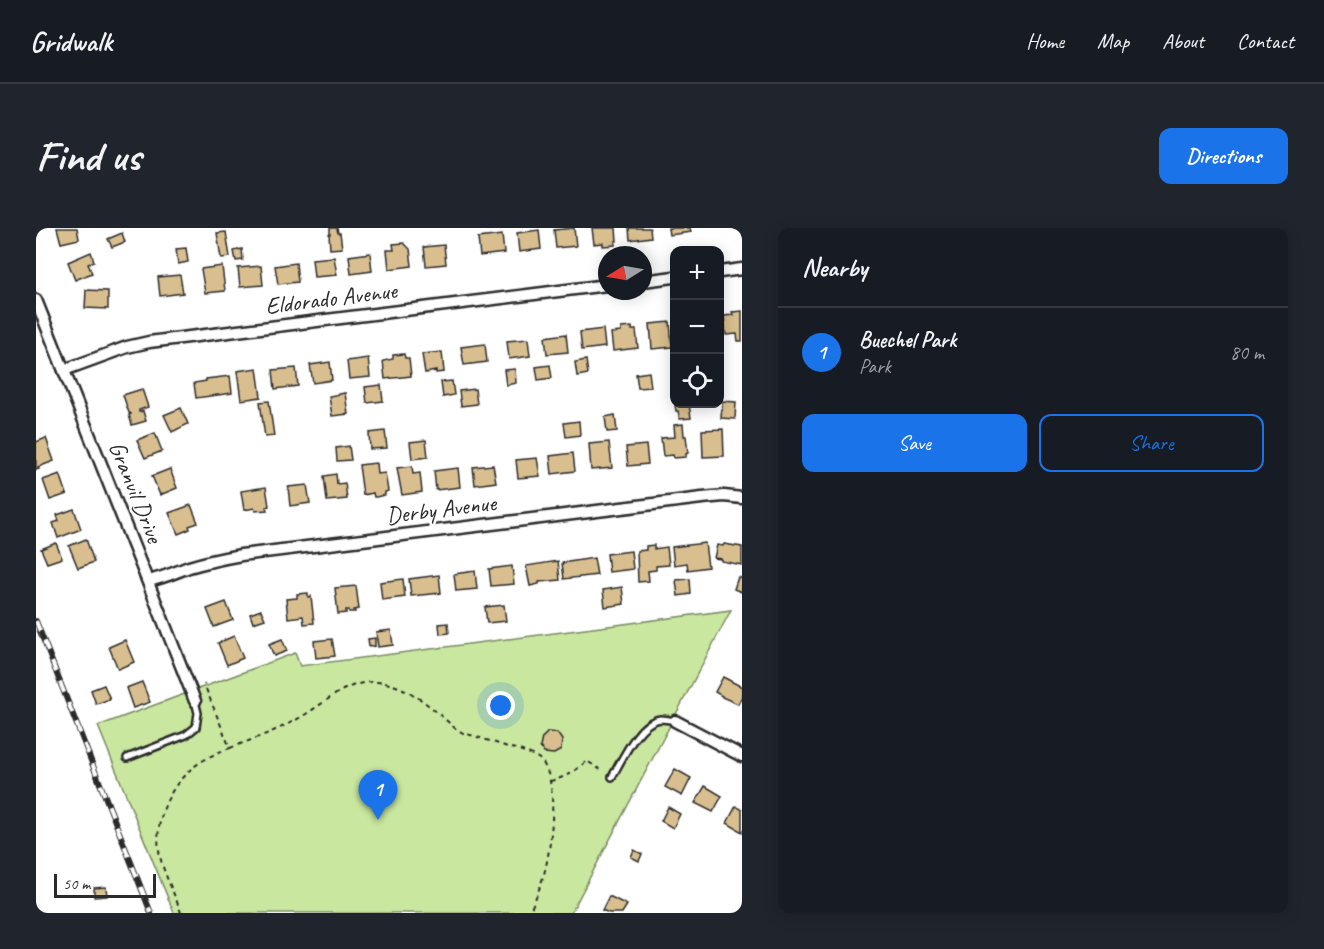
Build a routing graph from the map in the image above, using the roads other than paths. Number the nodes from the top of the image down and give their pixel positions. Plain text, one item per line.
1 (742, 269) edge
2 (724, 271) edge
3 (670, 278) edge
4 (652, 280) edge
5 (598, 286) edge
6 (36, 300) edge
7 (64, 370) junction
8 (742, 498) edge
9 (148, 581) junction
10 (195, 701) joint
11 (675, 721) joint
12 (742, 756) edge
13 (127, 758) dead end
14 (612, 777) road end

1 - 2 street
3 - 4 street
5 - 7 street, Eldorado Avenue
6 - 7 street, Granvil Drive
7 - 9 street, Granvil Drive
8 - 9 street, Derby Avenue
9 - 10 street, Granvil Drive
10 - 13 lane
11 - 12 street
11 - 14 lane

